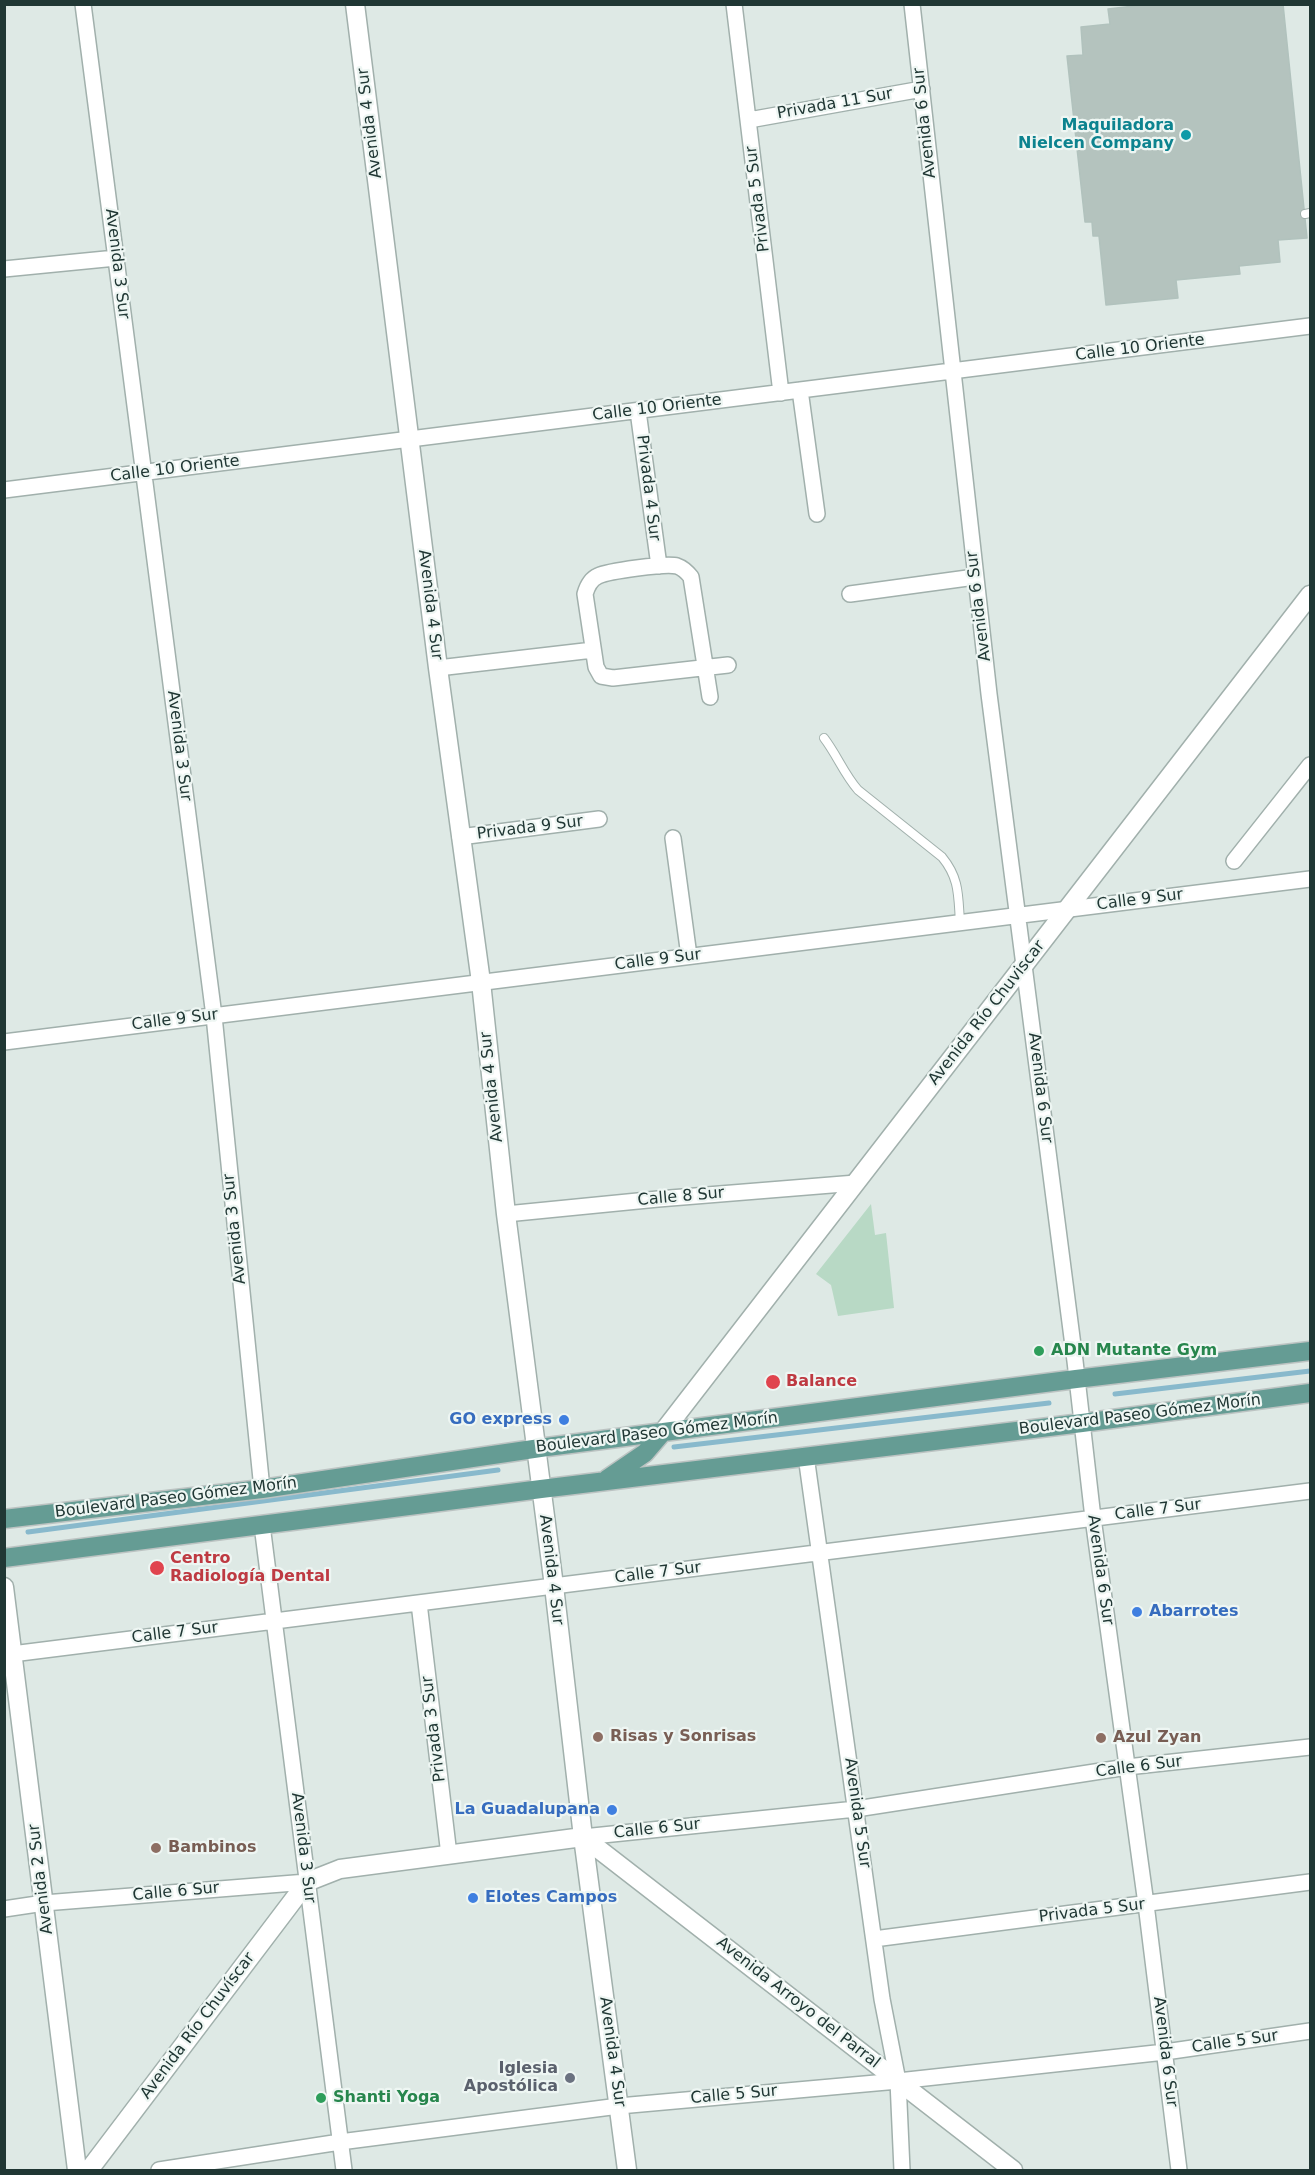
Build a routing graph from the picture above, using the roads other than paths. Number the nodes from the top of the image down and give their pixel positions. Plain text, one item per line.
1 (83, 4) edge
2 (355, 4) edge
3 (734, 4) edge
4 (912, 4) edge
5 (922, 89) junction
6 (749, 120) junction
7 (116, 258) junction
8 (4, 269) edge
9 (1311, 326) edge
10 (951, 371) junction
11 (800, 390) junction
12 (781, 393) junction
13 (638, 411) junction
14 (408, 440) junction
15 (144, 473) junction
16 (4, 490) edge
17 (817, 514) dead end
18 (659, 566) junction
19 (975, 577) junction
20 (850, 594) dead end
21 (1311, 595) edge
22 (593, 650) junction
23 (728, 665) dead end
24 (438, 668) junction
25 (706, 668) junction
26 (710, 697) dead end
27 (824, 738) dead end
28 (1308, 770) edge
29 (599, 819) dead end
30 (460, 837) junction
31 (673, 838) dead end
32 (1234, 861) dead end
33 (1311, 879) edge
34 (1067, 909) junction
35 (1017, 915) junction
36 (960, 922) junction
37 (689, 956) junction
38 (1024, 966) junction
39 (481, 982) junction
40 (214, 1016) junction
41 (4, 1042) edge
42 (856, 1183) junction
43 (506, 1214) junction
44 (1311, 1352) edge
45 (1076, 1379) junction
46 (1311, 1393) edge
47 (1082, 1423) junction
48 (663, 1432) junction
49 (536, 1449) junction
50 (806, 1456) junction
51 (603, 1482) junction
52 (262, 1489) junction
53 (541, 1489) junction
54 (1311, 1491) edge
55 (1093, 1518) junction
56 (4, 1519) edge
57 (262, 1525) junction
58 (820, 1552) junction
59 (4, 1558) edge
60 (554, 1586) junction
61 (4, 1587) edge
62 (419, 1603) junction
63 (274, 1621) junction
64 (9, 1654) edge
65 (1311, 1747) edge
66 (1127, 1767) junction
67 (856, 1809) junction
68 (582, 1837) junction
69 (449, 1855) junction
70 (308, 1882) junction
71 (1311, 1882) edge
72 (44, 1904) junction
73 (1146, 1904) junction
74 (4, 1909) edge
75 (874, 1939) junction
76 (1311, 2031) edge
77 (1165, 2052) junction
78 (897, 2081) junction
79 (619, 2106) junction
80 (340, 2142) junction
81 (201, 2167) edge
82 (77, 2170) edge
83 (89, 2170) edge
84 (159, 2170) edge
85 (344, 2170) edge
86 (627, 2170) edge
87 (902, 2170) edge
88 (1013, 2170) edge
89 (1179, 2170) edge

1 - 7 street, Avenida 3 Sur
2 - 14 street, Avenida 4 Sur
3 - 6 street, Privada 5 Sur
4 - 5 street, Avenida 6 Sur
5 - 6 street, Privada 11 Sur
5 - 10 street, Avenida 6 Sur
6 - 12 street, Privada 5 Sur
7 - 8 street
7 - 15 street, Avenida 3 Sur
9 - 10 street, Calle 10 Oriente
10 - 11 street, Calle 10 Oriente
10 - 19 street, Avenida 6 Sur
11 - 12 street, Calle 10 Oriente
11 - 17 street
12 - 13 street, Calle 10 Oriente
13 - 14 street, Calle 10 Oriente
13 - 18 street, Privada 4 Sur
14 - 15 street, Calle 10 Oriente
14 - 24 street, Avenida 4 Sur
15 - 16 street, Calle 10 Oriente
15 - 40 street, Avenida 3 Sur
18 - 22 street
18 - 25 street
19 - 20 street
19 - 35 street, Avenida 6 Sur
21 - 34 street, Avenida Río Chuviscar
22 - 24 street
22 - 25 street
23 - 25 street
24 - 30 street, Avenida 4 Sur
25 - 26 street
27 - 36 lane
28 - 32 street
29 - 30 street, Privada 9 Sur
30 - 39 street, Avenida 4 Sur
31 - 37 street
33 - 34 street, Calle 9 Sur
34 - 35 street, Calle 9 Sur
34 - 38 street, Avenida Río Chuviscar
35 - 36 street, Calle 9 Sur
35 - 38 street, Avenida 6 Sur
36 - 37 street, Calle 9 Sur
37 - 39 street, Calle 9 Sur
38 - 42 street, Avenida Río Chuviscar
38 - 45 street, Avenida 6 Sur
39 - 40 street, Calle 9 Sur
39 - 43 street, Avenida 4 Sur
40 - 41 street, Calle 9 Sur
40 - 52 street, Avenida 3 Sur
42 - 43 street, Calle 8 Sur
42 - 48 street, Avenida Río Chuviscar
43 - 49 street, Avenida 4 Sur
44 - 45 main road, Boulevard Paseo Gómez Morín
45 - 47 street, Avenida 6 Sur
45 - 48 main road, Boulevard Paseo Gómez Morín
46 - 47 main road, Boulevard Paseo Gómez Morín
47 - 50 main road, Boulevard Paseo Gómez Morín
47 - 55 street, Avenida 6 Sur
48 - 49 main road, Boulevard Paseo Gómez Morín
48 - 51 main road
49 - 52 main road, Boulevard Paseo Gómez Morín
49 - 53 street, Avenida 4 Sur
50 - 51 main road, Boulevard Paseo Gómez Morín
50 - 58 street, Avenida 5 Sur
51 - 53 main road, Boulevard Paseo Gómez Morín
52 - 56 main road, Boulevard Paseo Gómez Morín
53 - 57 main road, Boulevard Paseo Gómez Morín
53 - 60 street, Avenida 4 Sur
54 - 55 street, Calle 7 Sur
55 - 58 street, Calle 7 Sur
55 - 66 street, Avenida 6 Sur
57 - 59 main road, Boulevard Paseo Gómez Morín
57 - 63 street, Avenida 3 Sur
58 - 60 street, Calle 7 Sur
58 - 67 street, Avenida 5 Sur
60 - 62 street, Calle 7 Sur
60 - 68 street, Avenida 4 Sur
61 - 64 street, Avenida 2 Sur
62 - 63 street, Calle 7 Sur
62 - 69 street, Privada 3 Sur
63 - 64 street, Calle 7 Sur
63 - 70 street, Avenida 3 Sur
64 - 72 street, Avenida 2 Sur
65 - 66 street, Calle 6 Sur
66 - 67 street, Calle 6 Sur
66 - 73 street, Avenida 6 Sur
67 - 68 street, Calle 6 Sur
67 - 75 street, Avenida 5 Sur
68 - 69 street, Calle 6 Sur
68 - 78 street, Avenida Arroyo del Parral
68 - 79 street, Avenida 4 Sur
69 - 70 street, Calle 6 Sur
70 - 72 street, Calle 6 Sur
70 - 80 street, Avenida 3 Sur
70 - 83 street, Avenida Río Chuvíscar
71 - 73 street, Privada 5 Sur
72 - 74 street, Calle 6 Sur
72 - 82 street, Avenida 2 Sur
73 - 75 street, Privada 5 Sur
73 - 77 street, Avenida 6 Sur
75 - 78 street, Avenida 5 Sur
76 - 77 street, Calle 5 Sur
77 - 78 street, Calle 5 Sur
77 - 89 street, Avenida 6 Sur
78 - 79 street, Calle 5 Sur
78 - 87 street, Avenida 5 Sur
78 - 88 street, Avenida Arroyo del Parral
79 - 80 street, Calle 5 Sur
79 - 86 street, Avenida 4 Sur
80 - 81 street, Calle 5 Sur
80 - 85 street, Avenida 3 Sur
81 - 84 street, Calle 5 Sur

